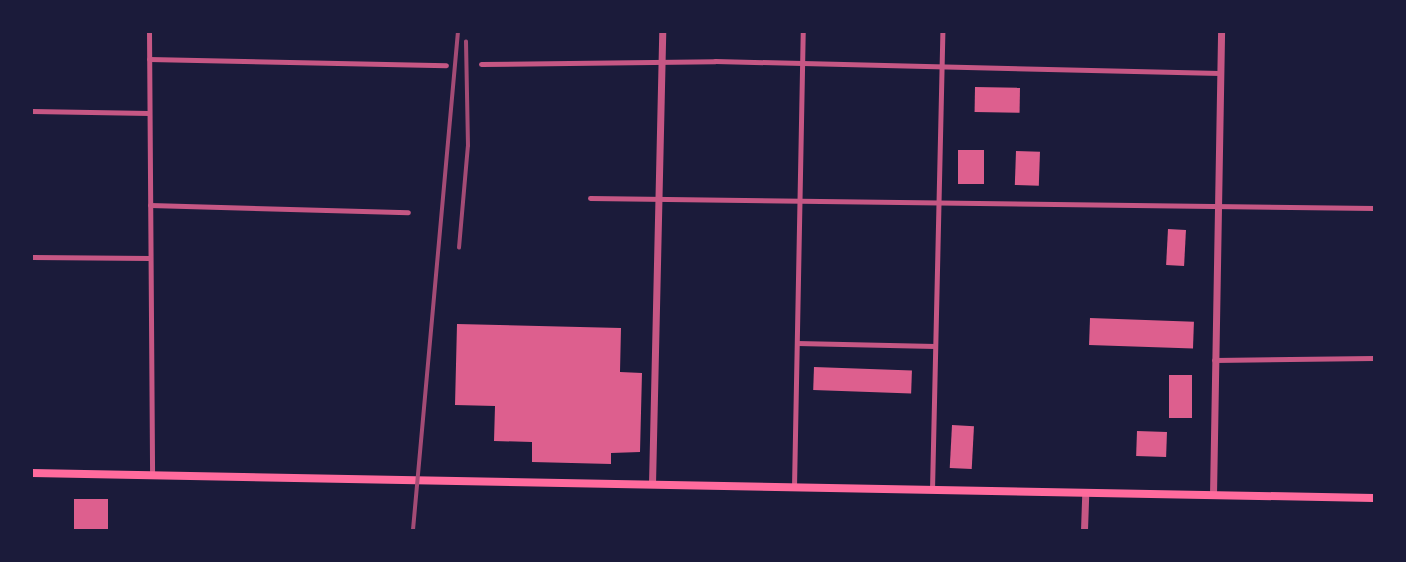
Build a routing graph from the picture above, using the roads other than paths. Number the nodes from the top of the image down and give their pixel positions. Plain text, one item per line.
1 (149, 32) edge
2 (662, 32) edge
3 (803, 32) edge
4 (942, 32) edge
5 (1221, 32) edge
6 (149, 59) junction
7 (661, 61) junction
8 (481, 64) dead end
9 (802, 64) junction
10 (446, 65) dead end
11 (941, 66) junction
12 (1220, 73) junction
13 (32, 111) edge
14 (149, 113) junction
15 (590, 198) dead end
16 (658, 199) junction
17 (800, 202) junction
18 (938, 204) junction
19 (150, 205) junction
20 (1217, 208) junction
21 (1374, 208) edge
22 (408, 212) dead end
23 (32, 257) edge
24 (150, 258) junction
25 (797, 344) junction
26 (935, 346) junction
27 (1374, 358) edge
28 (1214, 360) junction
29 (32, 473) edge
30 (152, 475) junction
31 (652, 484) junction
32 (794, 487) junction
33 (932, 489) junction
34 (1085, 492) junction
35 (1213, 495) junction
36 (1374, 498) edge
37 (1084, 530) edge

1 - 6 street
2 - 7 street
3 - 9 street
4 - 11 street
5 - 12 street
6 - 10 street
6 - 14 street
7 - 8 street
7 - 9 street
7 - 16 street
9 - 11 street
9 - 17 street
11 - 12 street
11 - 18 street
12 - 20 street
13 - 14 street
14 - 19 street
15 - 16 street
16 - 17 street
16 - 31 street
17 - 18 street
17 - 25 street
18 - 20 street
18 - 26 street
19 - 22 street
19 - 24 street
20 - 21 street
20 - 28 street
23 - 24 street
24 - 30 street
25 - 26 street
25 - 32 street
26 - 33 street
27 - 28 street
28 - 35 street
29 - 30 main road
30 - 31 main road
31 - 32 main road
32 - 33 main road
33 - 34 main road
34 - 35 main road
34 - 37 street
35 - 36 main road

